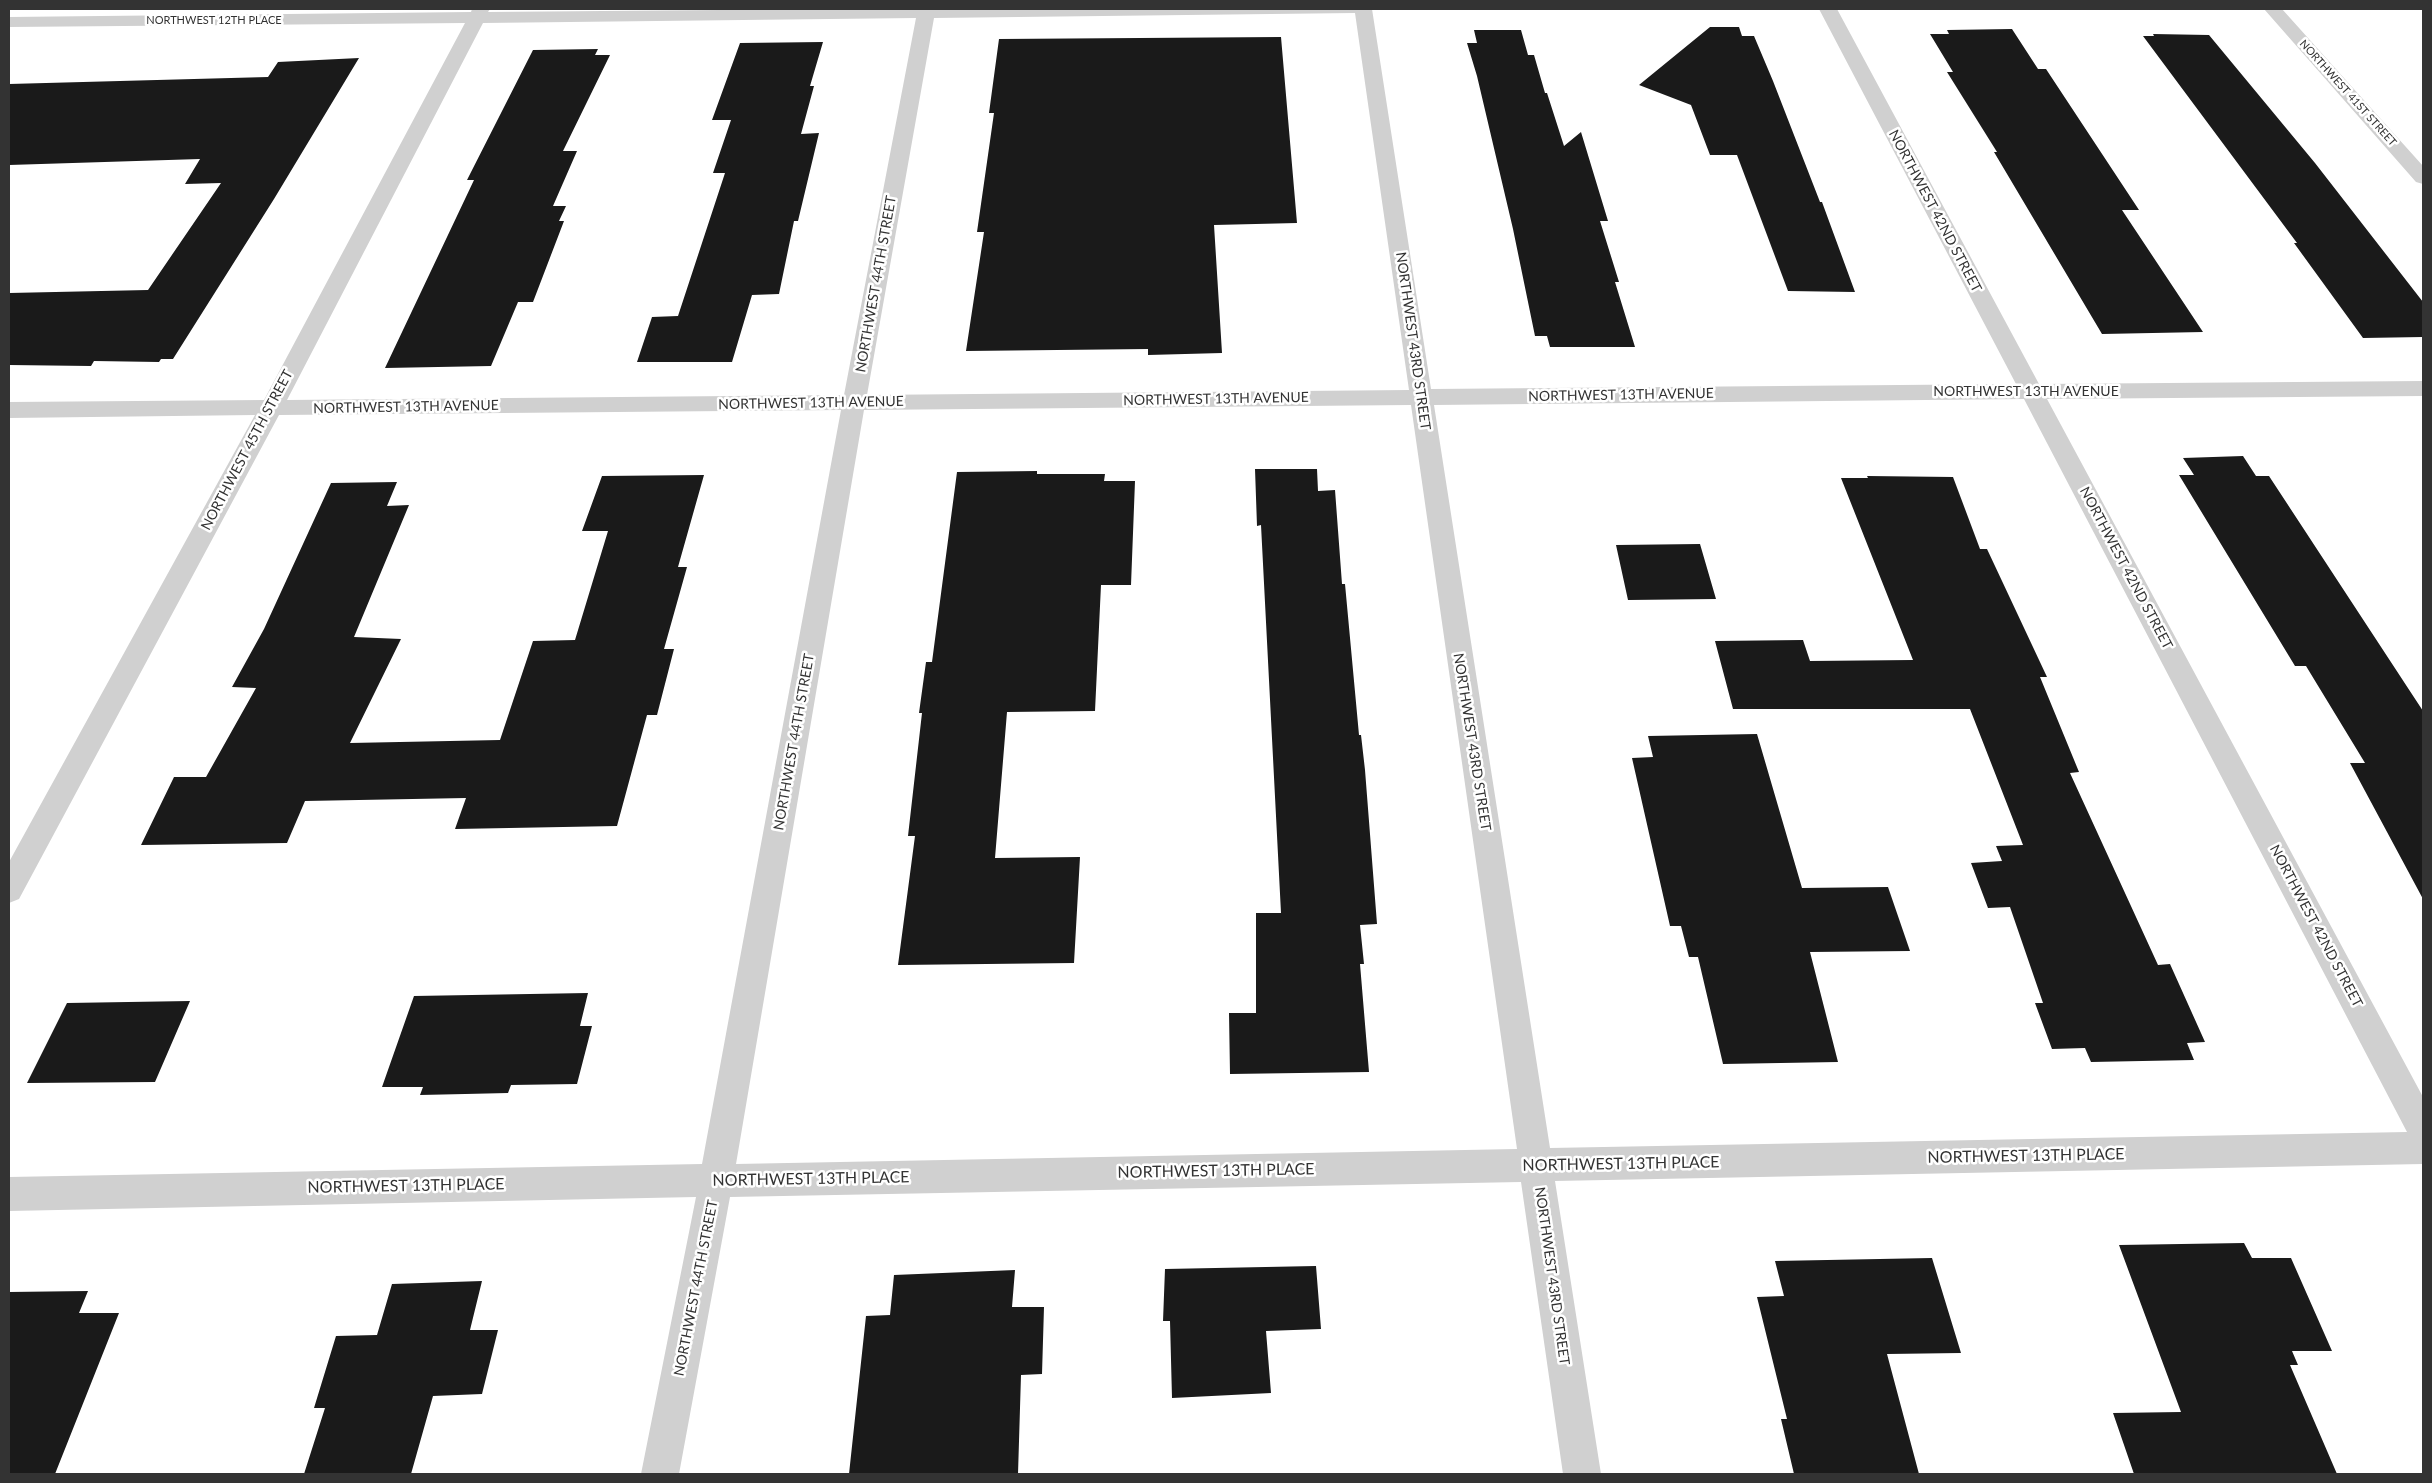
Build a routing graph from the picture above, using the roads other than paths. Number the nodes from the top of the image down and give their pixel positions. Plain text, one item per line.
1 (1348, 9) edge
2 (1363, 9) edge
3 (1828, 9) edge
4 (2273, 9) edge
5 (926, 11) edge
6 (478, 13) edge
7 (9, 22) edge
8 (2423, 178) edge
9 (2423, 388) edge
10 (2032, 391) junction
11 (1421, 397) junction
12 (854, 402) junction
13 (271, 408) junction
14 (9, 410) edge
15 (9, 890) edge
16 (2423, 1129) edge
17 (2423, 1148) edge
18 (1536, 1165) junction
19 (716, 1180) junction
20 (9, 1194) edge
21 (660, 1474) edge
22 (1582, 1474) edge

1 - 5 street, NORTHWEST 12TH PLACE
2 - 11 street, NORTHWEST 43RD STREET
3 - 10 street, NORTHWEST 42ND STREET
4 - 8 street, NORTHWEST 41ST STREET
5 - 6 street, NORTHWEST 12TH PLACE
5 - 12 street, NORTHWEST 44TH STREET
6 - 7 street, NORTHWEST 12TH PLACE
6 - 13 street, NORTHWEST 45TH STREET
9 - 10 street, NORTHWEST 13TH AVENUE
10 - 11 street, NORTHWEST 13TH AVENUE
10 - 16 street, NORTHWEST 42ND STREET
11 - 12 street, NORTHWEST 13TH AVENUE
11 - 18 street, NORTHWEST 43RD STREET
12 - 13 street, NORTHWEST 13TH AVENUE
12 - 19 street, NORTHWEST 44TH STREET
13 - 14 street, NORTHWEST 13TH AVENUE
13 - 15 street, NORTHWEST 45TH STREET
17 - 18 street, NORTHWEST 13TH PLACE
18 - 19 street, NORTHWEST 13TH PLACE
18 - 22 street, NORTHWEST 43RD STREET
19 - 20 street, NORTHWEST 13TH PLACE
19 - 21 street, NORTHWEST 44TH STREET

